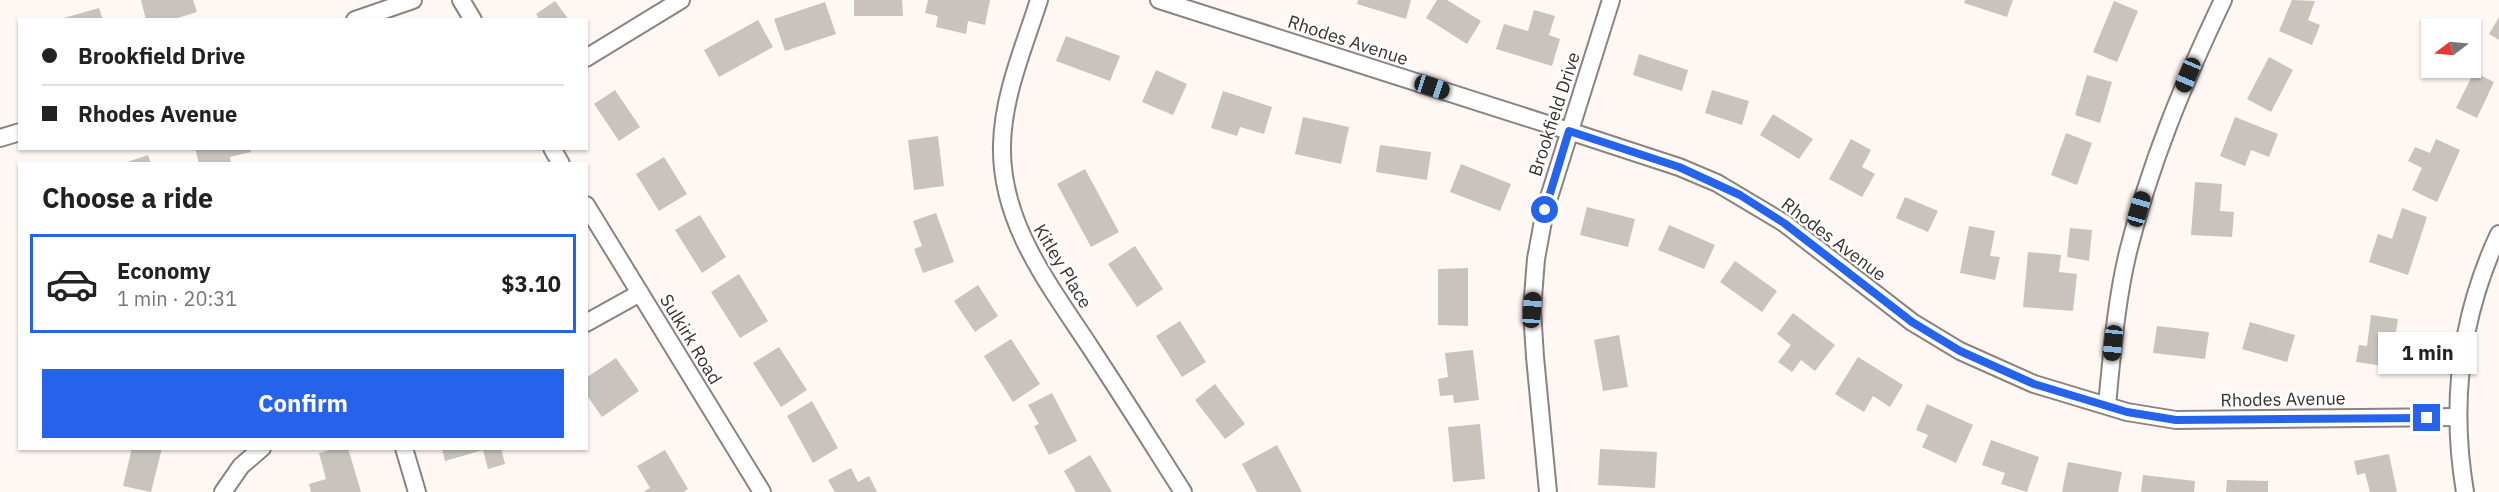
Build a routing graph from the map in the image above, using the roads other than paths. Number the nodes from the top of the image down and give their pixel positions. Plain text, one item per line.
1 (413, 0) edge
2 (461, 0) edge
3 (681, 0) edge
4 (1039, 0) edge
5 (1159, 0) edge
6 (1611, 0) edge
7 (2220, 1) edge
8 (361, 18) edge
9 (471, 18) edge
10 (588, 57) edge
11 (1569, 131) junction
12 (18, 133) edge
13 (0, 138) edge
14 (588, 209) edge
15 (2499, 234) edge
16 (640, 293) junction
17 (588, 322) edge
18 (2107, 405) junction
19 (2458, 417) junction
20 (260, 450) edge
21 (405, 450) edge
22 (223, 492) edge
23 (417, 492) edge
24 (762, 492) edge
25 (1183, 492) edge
26 (1548, 492) edge
27 (2465, 492) edge

1 - 8 street
2 - 9 street
3 - 10 street
4 - 25 street, Kitley Place
5 - 11 street, Rhodes Avenue
6 - 11 street, Brookfield Drive
7 - 18 street
11 - 18 street, Rhodes Avenue
11 - 26 street, Brookfield Drive
12 - 13 street
14 - 16 street, Sulkirk Road
15 - 19 street
16 - 17 street
16 - 24 street, Sulkirk Road
18 - 19 street, Rhodes Avenue
19 - 27 street
20 - 22 street
21 - 23 street

